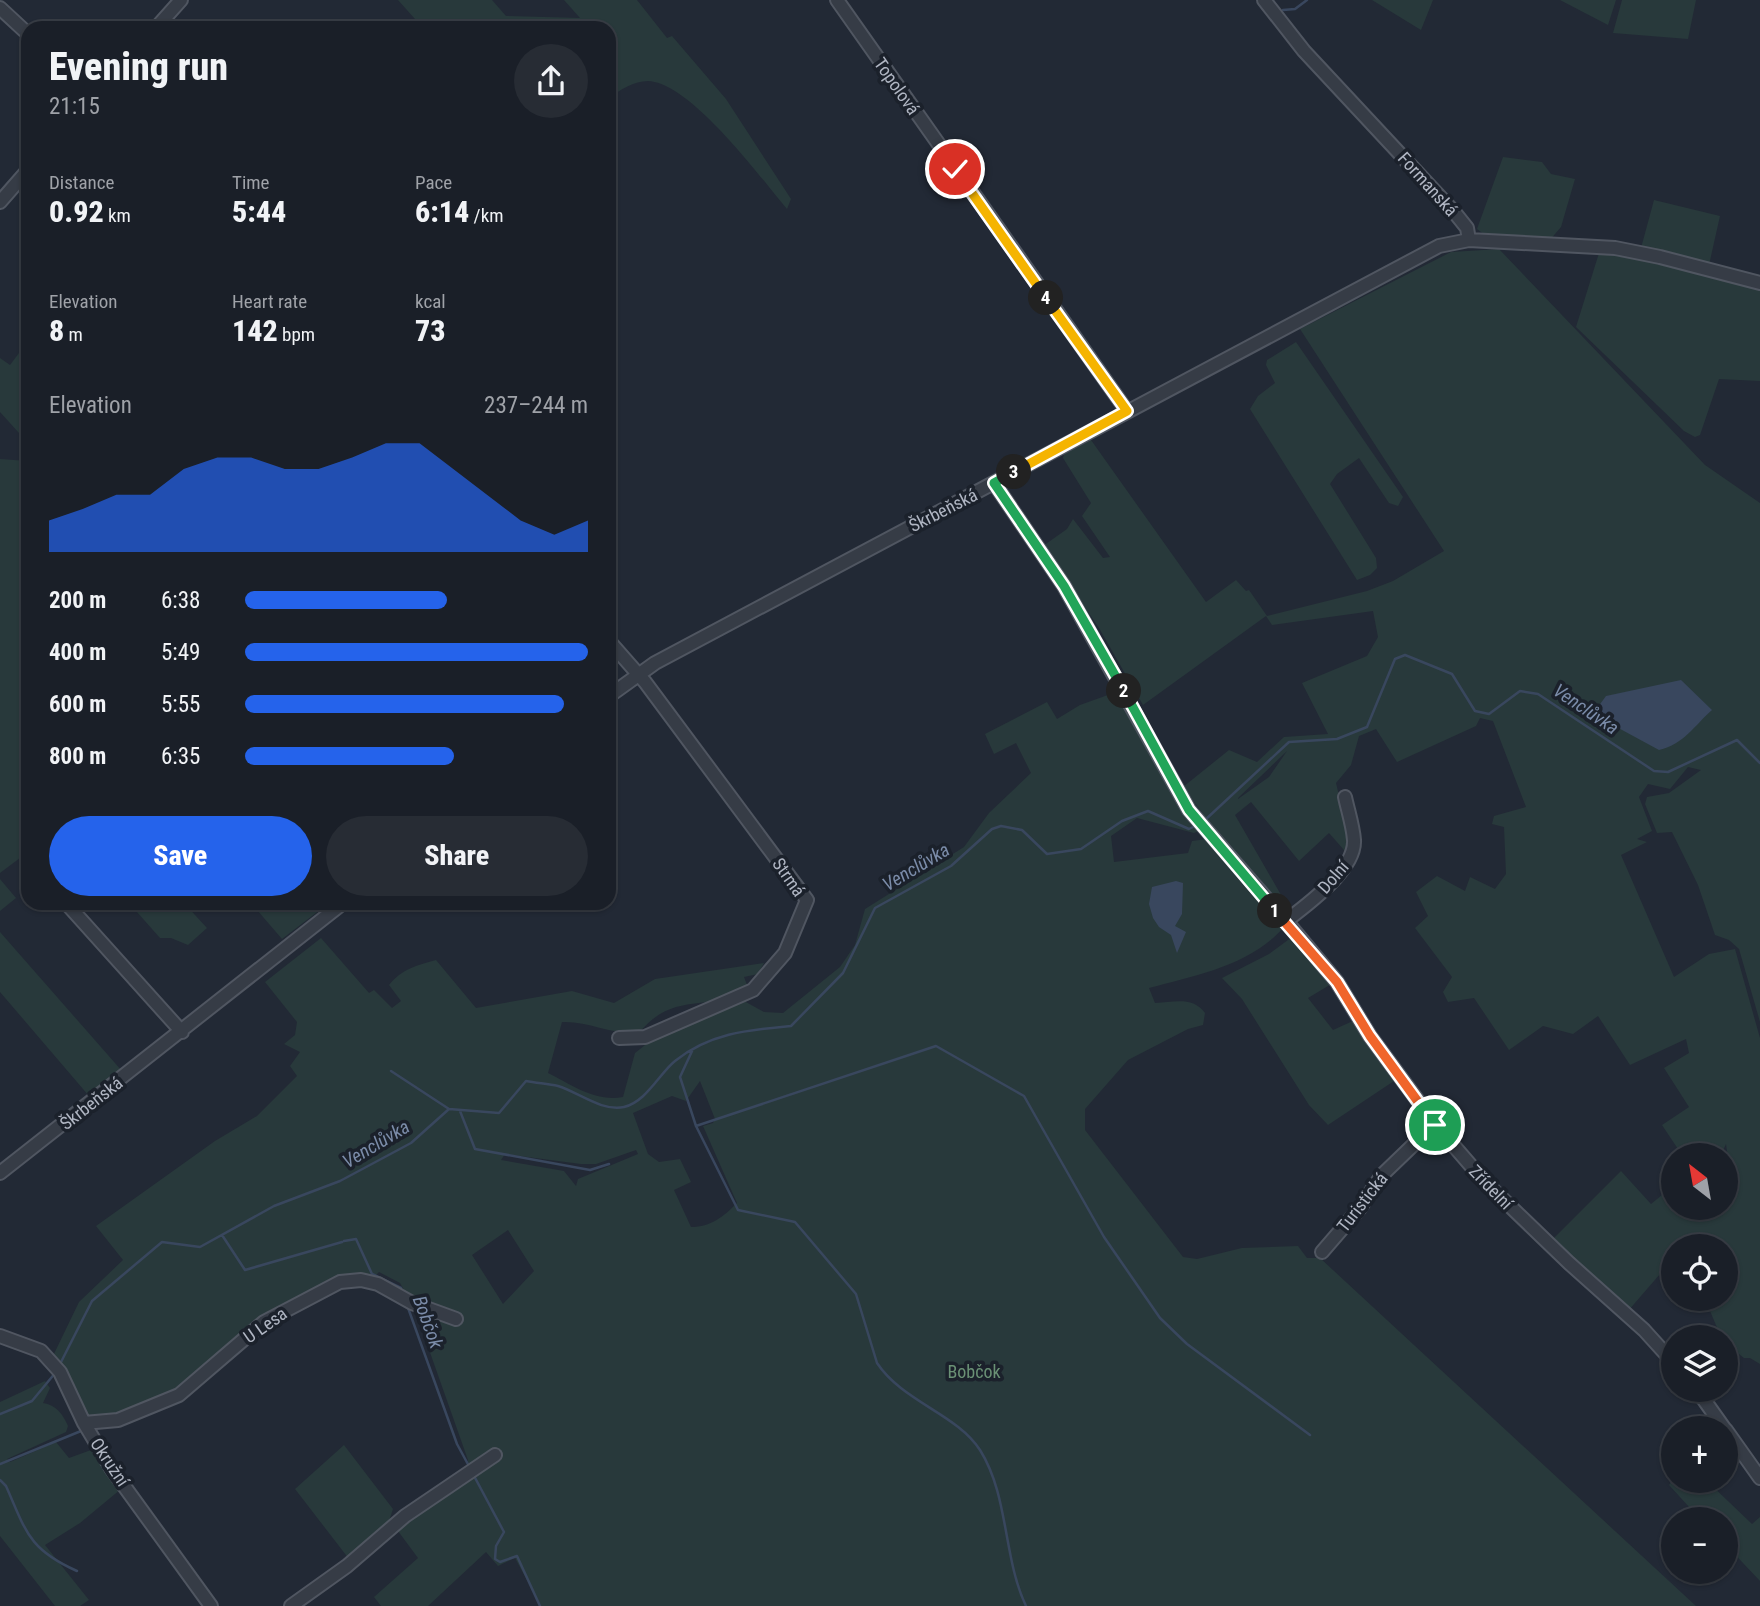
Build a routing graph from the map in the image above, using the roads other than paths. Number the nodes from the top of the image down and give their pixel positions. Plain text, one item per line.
1 (181, 0) edge
2 (837, 0) edge
3 (1266, 3) edge
4 (0, 8) edge
5 (162, 21) edge
6 (21, 28) edge
7 (21, 178) edge
8 (0, 202) edge
9 (1469, 240) junction
10 (1760, 283) edge
11 (1127, 411) junction
12 (994, 483) junction
13 (616, 649) edge
14 (638, 675) junction
15 (616, 691) edge
16 (1345, 797) dead end
17 (72, 910) edge
18 (334, 910) edge
19 (1286, 921) junction
20 (181, 1032) junction
21 (619, 1038) dead end
22 (1435, 1125) junction
23 (0, 1173) edge
24 (1321, 1252) dead end
25 (456, 1319) dead end
26 (0, 1336) edge
27 (1661, 1349) edge
28 (84, 1423) junction
29 (1738, 1446) edge
30 (495, 1455) dead end
31 (1758, 1472) edge
32 (211, 1606) edge
33 (291, 1606) edge

1 - 5 street
2 - 11 street, Topolová
3 - 9 street, Formanská
4 - 6 street
7 - 8 street
9 - 10 street
9 - 11 street, Škrbeňská
11 - 12 street, Škrbeňská
12 - 14 street, Škrbeňská
12 - 19 street
13 - 14 street
14 - 15 street, Škrbeňská
14 - 21 street, Strmá
16 - 19 street, Dolní
17 - 20 street
18 - 20 street, Škrbeňská
19 - 22 street, Zřídelní
20 - 23 street, Škrbeňská
22 - 24 street, Turistická
22 - 27 street, Zřídelní
25 - 28 street, U Lesa
26 - 28 street, Okružní
28 - 32 street, Okružní
29 - 31 street
30 - 33 street

